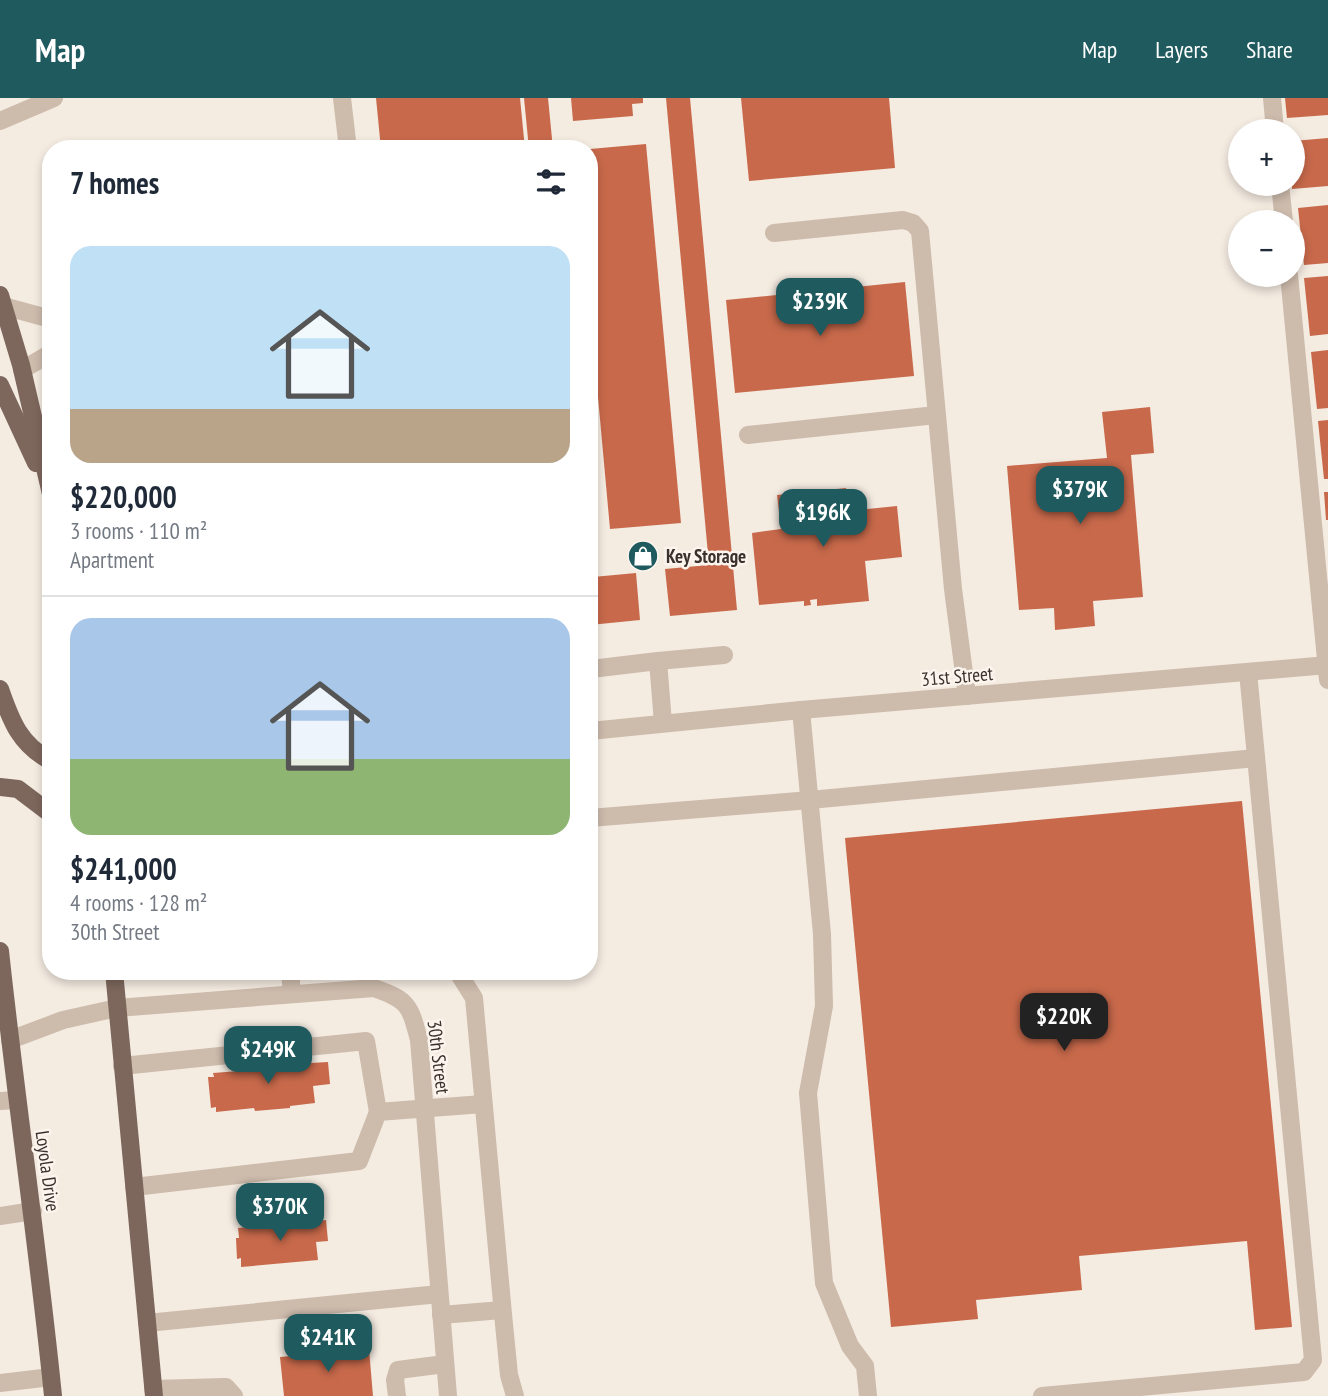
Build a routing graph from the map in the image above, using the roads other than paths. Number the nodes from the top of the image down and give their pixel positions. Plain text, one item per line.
1 (54, 98) edge
2 (342, 98) edge
3 (1272, 98) edge
4 (1274, 119) edge
5 (0, 120) edge
6 (347, 140) edge
7 (774, 233) dead end
8 (1290, 287) edge
9 (2, 300) edge
10 (42, 316) edge
11 (42, 358) edge
12 (22, 370) junction
13 (0, 385) edge
14 (936, 415) junction
15 (748, 435) dead end
16 (42, 440) edge
17 (42, 475) edge
18 (724, 655) dead end
19 (658, 661) junction
20 (598, 668) edge
21 (1328, 670) edge
22 (1248, 672) junction
23 (0, 689) edge
24 (967, 696) junction
25 (801, 710) junction
26 (663, 723) junction
27 (598, 730) edge
28 (42, 756) edge
29 (1256, 758) junction
30 (0, 787) edge
31 (810, 800) junction
32 (42, 807) edge
33 (598, 817) edge
34 (0, 951) edge
35 (115, 980) edge
36 (291, 980) edge
37 (463, 980) edge
38 (292, 994) junction
39 (117, 1008) junction
40 (10, 1040) junction
41 (122, 1066) junction
42 (8, 1101) edge
43 (483, 1104) junction
44 (424, 1108) junction
45 (378, 1112) junction
46 (134, 1187) junction
47 (33, 1211) junction
48 (0, 1216) edge
49 (439, 1294) junction
50 (502, 1310) junction
51 (441, 1315) junction
52 (147, 1323) junction
53 (445, 1364) junction
54 (51, 1377) junction
55 (0, 1382) edge
56 (154, 1392) edge
57 (53, 1396) edge
58 (234, 1396) edge
59 (397, 1396) edge
60 (448, 1396) edge
61 (515, 1396) edge
62 (868, 1396) edge
63 (1042, 1396) edge

1 - 5 street
2 - 6 street
3 - 4 street
7 - 14 street
8 - 21 street
9 - 10 street
9 - 12 main road
11 - 12 street
12 - 16 main road
13 - 17 main road
14 - 15 street
14 - 24 street
18 - 19 street
19 - 20 street
19 - 26 street
21 - 22 street, 31st Street
22 - 24 street, 31st Street
22 - 29 street
23 - 28 main road
24 - 25 street, 31st Street
25 - 26 street, 31st Street
25 - 31 street
26 - 27 street, 31st Street
29 - 31 street
29 - 63 street
30 - 32 main road
31 - 33 street
31 - 62 street
34 - 40 main road, Loyola Drive
35 - 39 main road
36 - 38 street
37 - 43 street
38 - 39 street, 30th Street
38 - 44 street, 30th Street
39 - 40 street, 30th Street
39 - 41 main road
40 - 42 main road, Loyola Drive
41 - 45 street
41 - 46 main road
42 - 47 main road, Loyola Drive
43 - 44 street
43 - 50 street
44 - 45 street
44 - 49 street, 30th Street
45 - 46 street
46 - 52 main road
47 - 48 street
47 - 54 main road, Loyola Drive
49 - 51 street, 30th Street
49 - 52 street
50 - 51 street
50 - 61 street
51 - 53 street, 30th Street
52 - 56 main road
53 - 59 street
53 - 60 street, 30th Street
54 - 55 street
54 - 57 main road, Loyola Drive
56 - 58 street

